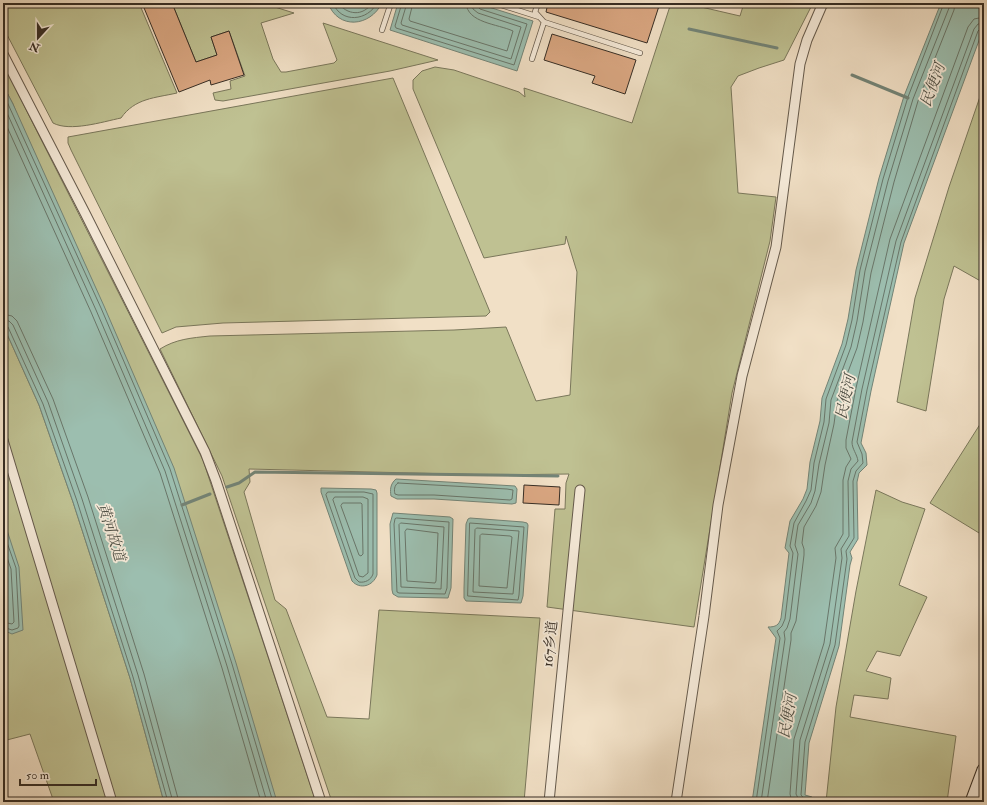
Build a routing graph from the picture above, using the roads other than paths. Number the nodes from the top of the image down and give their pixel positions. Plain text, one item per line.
1 (391, 3) edge
2 (495, 3) edge
3 (538, 3) edge
4 (823, 3) edge
5 (540, 17) junction
6 (544, 22) junction
7 (382, 30) dead end
8 (640, 53) dead end
9 (3, 54) edge
10 (532, 59) dead end
11 (3, 440) edge
12 (580, 490) dead end
13 (984, 770) edge
14 (112, 802) edge
15 (321, 802) edge
16 (549, 802) edge
17 (676, 802) edge
18 (972, 802) edge

1 - 7 lane
2 - 5 lane
3 - 5 lane
4 - 17 street
5 - 6 lane
6 - 8 lane
6 - 10 lane
9 - 15 street
11 - 14 street
12 - 16 street, 167乡道
13 - 18 street

